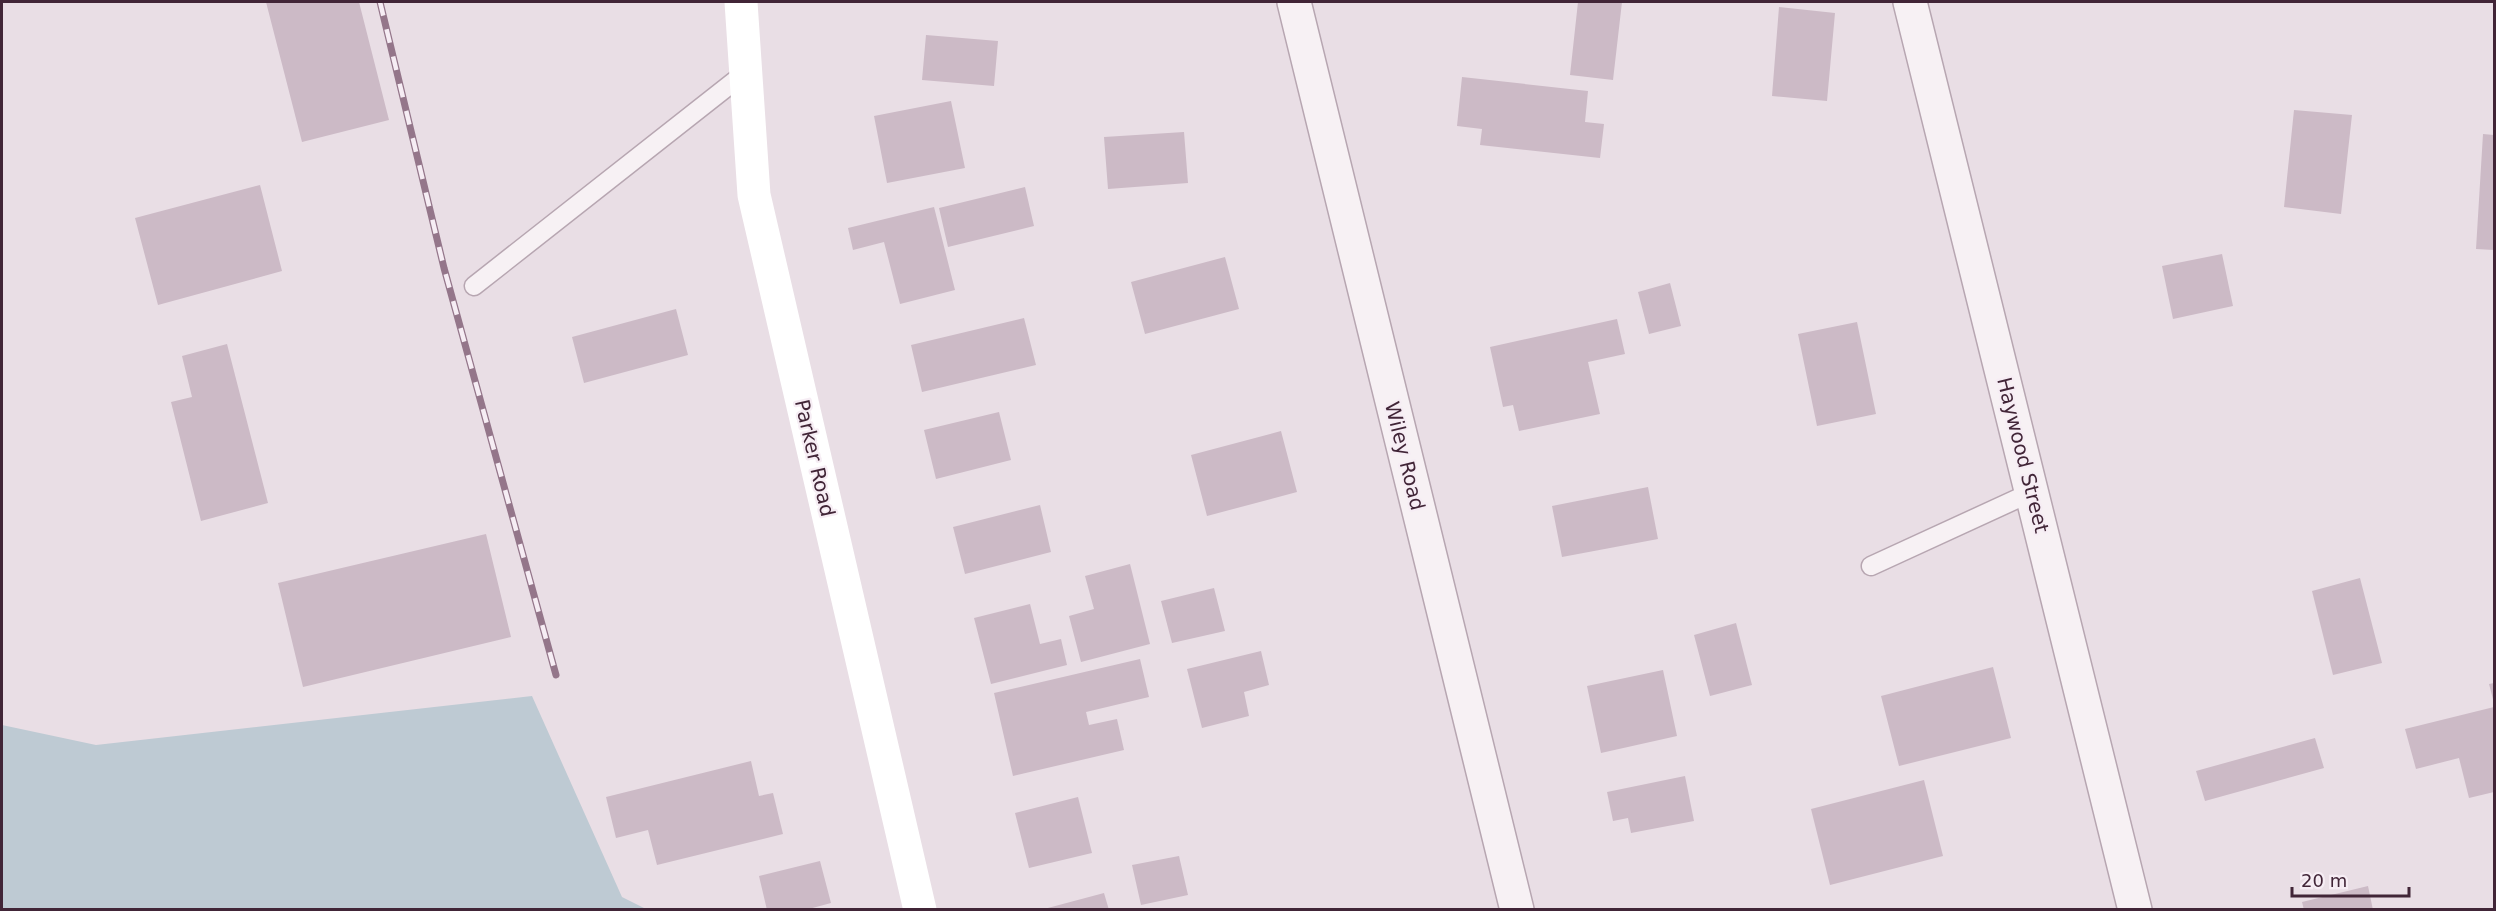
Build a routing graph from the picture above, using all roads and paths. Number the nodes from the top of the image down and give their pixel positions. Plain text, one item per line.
1 (741, 2) edge
2 (1294, 2) edge
3 (1910, 2) edge
4 (746, 72) junction
5 (474, 286) dead end
6 (2032, 492) junction
7 (1871, 566) dead end
8 (920, 909) edge
9 (1517, 909) edge
10 (2135, 909) edge

1 - 4 main road, Parker Road
2 - 9 street, Wiley Road
3 - 6 street, Haywood Street
4 - 5 lane
4 - 8 main road, Parker Road
6 - 7 lane
6 - 10 street, Haywood Street

